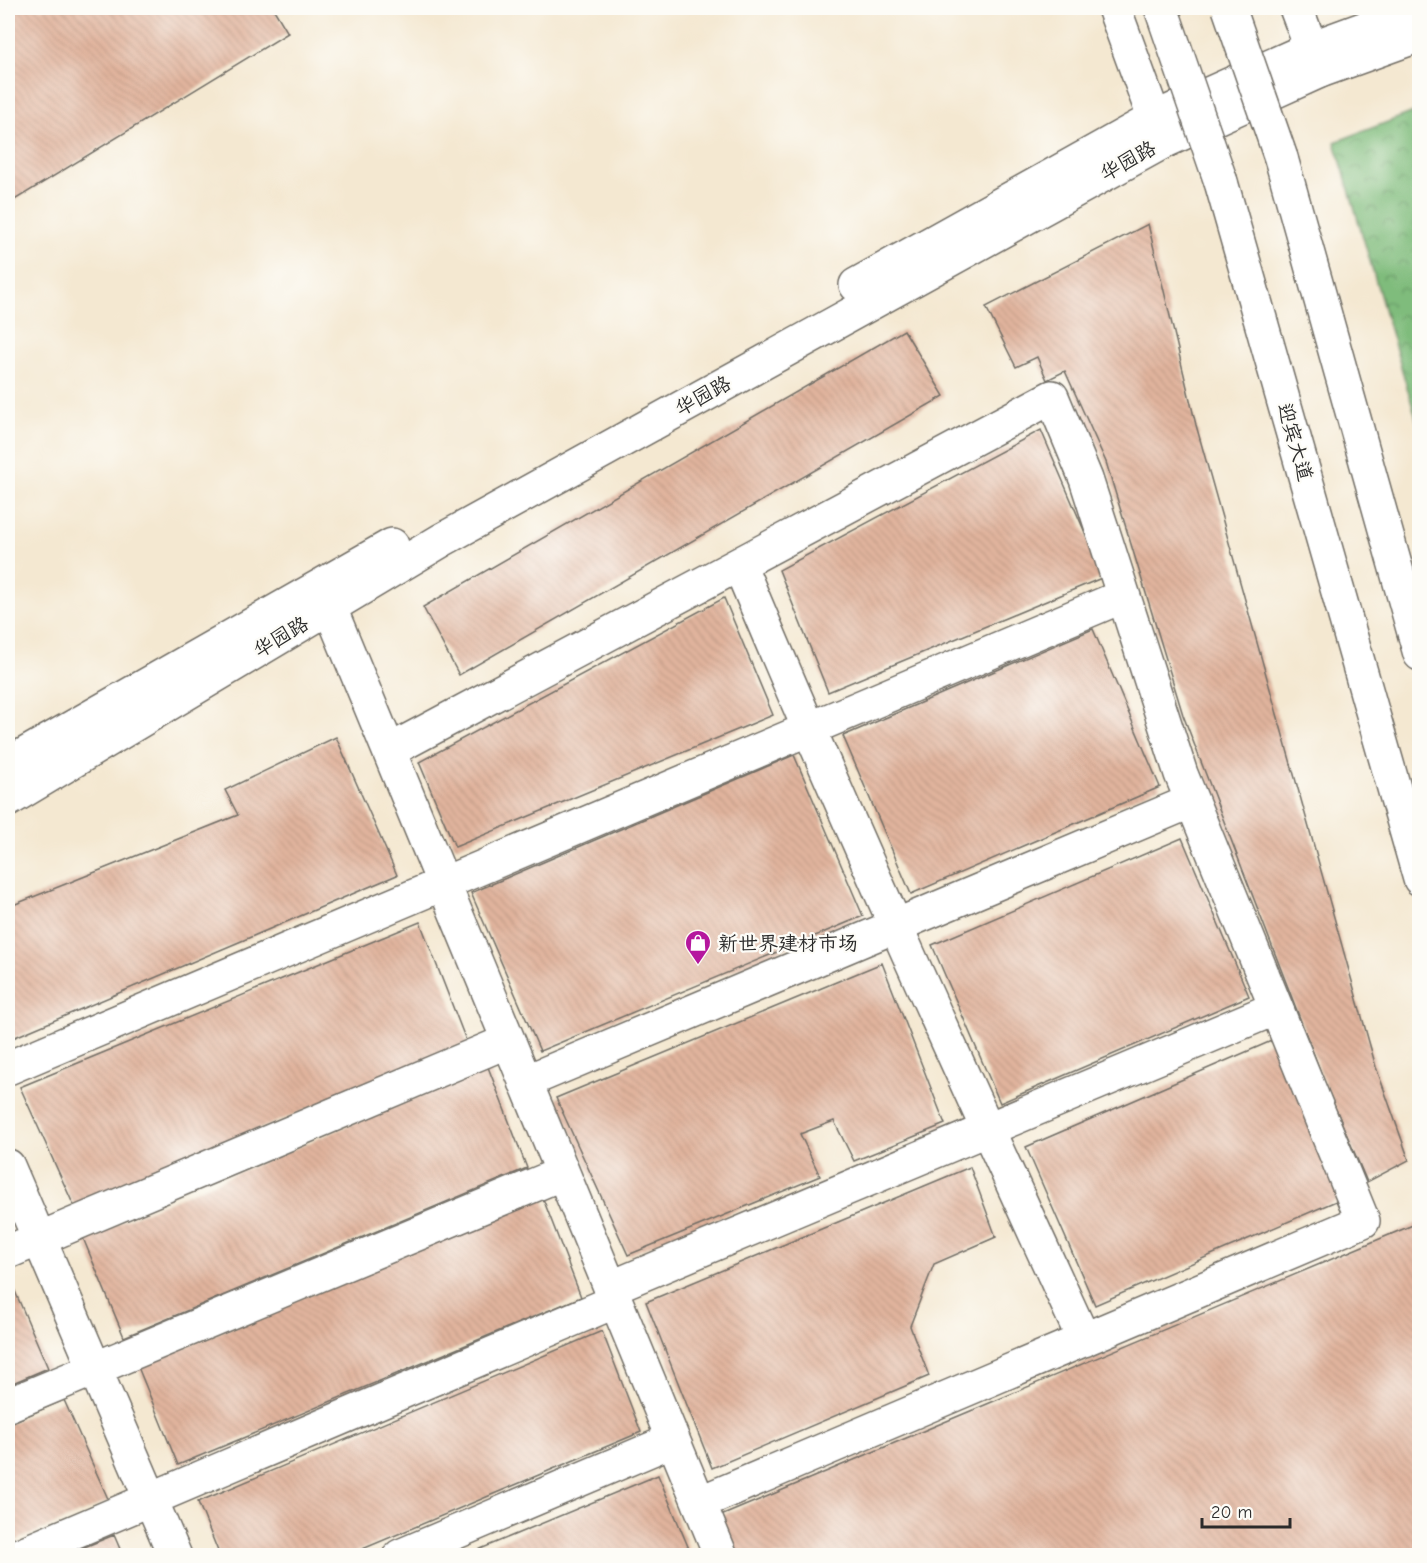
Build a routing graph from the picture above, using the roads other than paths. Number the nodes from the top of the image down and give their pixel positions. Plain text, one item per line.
1 (1114, 8) edge
2 (1161, 8) edge
3 (1229, 8) edge
4 (1296, 8) edge
5 (1419, 8) edge
6 (1419, 35) edge
7 (1316, 59) junction
8 (1159, 130) junction
9 (739, 564) junction
10 (1123, 596) junction
11 (330, 608) junction
12 (1419, 654) edge
13 (807, 728) junction
14 (389, 752) junction
15 (8, 764) edge
16 (8, 800) edge
17 (1192, 801) junction
18 (1419, 879) edge
19 (443, 883) junction
20 (895, 926) junction
21 (1276, 1008) junction
22 (508, 1041) junction
23 (8, 1068) edge
24 (525, 1082) junction
25 (987, 1130) junction
26 (8, 1166) edge
27 (563, 1173) junction
28 (39, 1239) junction
29 (8, 1252) edge
30 (613, 1295) junction
31 (1084, 1340) junction
32 (95, 1368) junction
33 (8, 1405) edge
34 (673, 1440) junction
35 (151, 1499) junction
36 (699, 1503) junction
37 (17, 1556) edge
38 (175, 1556) edge
39 (400, 1556) edge
40 (721, 1556) edge

1 - 8 main road
2 - 18 main road, 迎宾大道, bridge
3 - 12 main road, bridge
4 - 7 main road
5 - 7 main road, 华园路
6 - 7 main road, 华园路
7 - 8 main road, 华园路
8 - 11 main road, 华园路
8 - 15 main road, 华园路
9 - 10 main road
9 - 13 main road
9 - 14 main road
10 - 13 main road
10 - 17 main road
11 - 14 main road
11 - 16 main road, 华园路
13 - 19 main road
13 - 20 main road
14 - 19 main road
17 - 20 main road
17 - 21 main road
19 - 22 main road
19 - 23 main road
20 - 24 main road
20 - 25 main road
21 - 25 main road
21 - 31 main road
22 - 24 main road
22 - 28 main road
24 - 27 main road
25 - 30 main road
25 - 31 main road
26 - 28 main road
27 - 30 main road
27 - 32 main road
28 - 29 main road
28 - 32 main road
30 - 34 main road
30 - 35 main road
31 - 36 main road
32 - 33 main road
32 - 35 main road
34 - 36 main road
34 - 39 main road
35 - 37 main road
35 - 38 main road
36 - 40 main road

